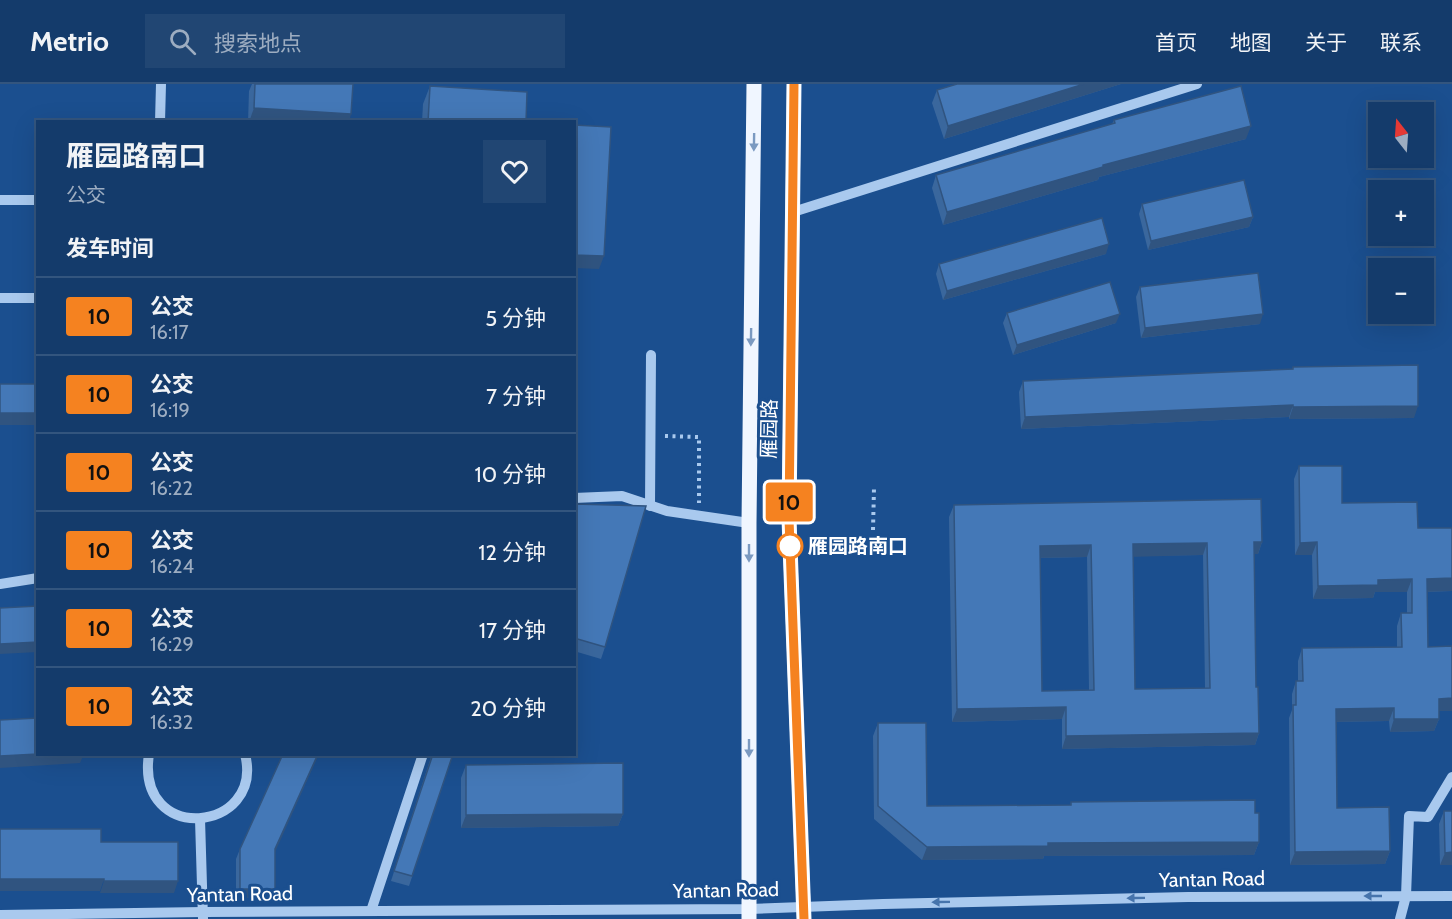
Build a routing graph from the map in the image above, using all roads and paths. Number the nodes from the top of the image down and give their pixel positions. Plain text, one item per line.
1 (161, 84) edge
2 (754, 84) edge
3 (794, 84) edge
4 (1197, 84) edge
5 (160, 120) edge
6 (0, 200) edge
7 (36, 200) edge
8 (793, 212) junction
9 (0, 298) edge
10 (36, 298) edge
11 (651, 355) dead end
12 (650, 436) junction
13 (874, 488) dead end
14 (576, 498) edge
15 (699, 504) dead end
16 (650, 506) junction
17 (749, 523) junction
18 (873, 530) dead end
19 (36, 578) edge
20 (0, 584) edge
21 (149, 756) edge
22 (246, 756) edge
23 (422, 756) edge
24 (1452, 777) edge
25 (200, 819) junction
26 (1406, 896) junction
27 (1452, 896) edge
28 (371, 911) junction
29 (804, 912) edge
30 (749, 914) edge
31 (0, 915) edge
32 (203, 915) edge
33 (169, 916) edge
34 (1400, 919) edge

1 - 5 street
2 -> 17 main road, 雁园路
3 - 8 main road, 雁园路
4 - 8 street
6 - 7 street
8 - 29 main road, 雁园路
9 - 10 street
11 - 12 street
12 - 15 path
12 - 16 street
13 - 18 path
14 - 16 street
16 - 17 street
17 -> 30 main road, 雁园路
19 - 20 street
21 - 25 street
22 - 25 street
23 - 28 street
24 - 26 street
25 - 32 street
26 - 27 street, Yantan Road
26 -> 29 street, Yantan Road
26 - 34 street
28 - 30 street, Yantan Road
28 - 32 street, Yantan Road
29 - 30 street, Yantan Road
31 - 33 street, Yantan Road
32 - 33 street, Yantan Road

